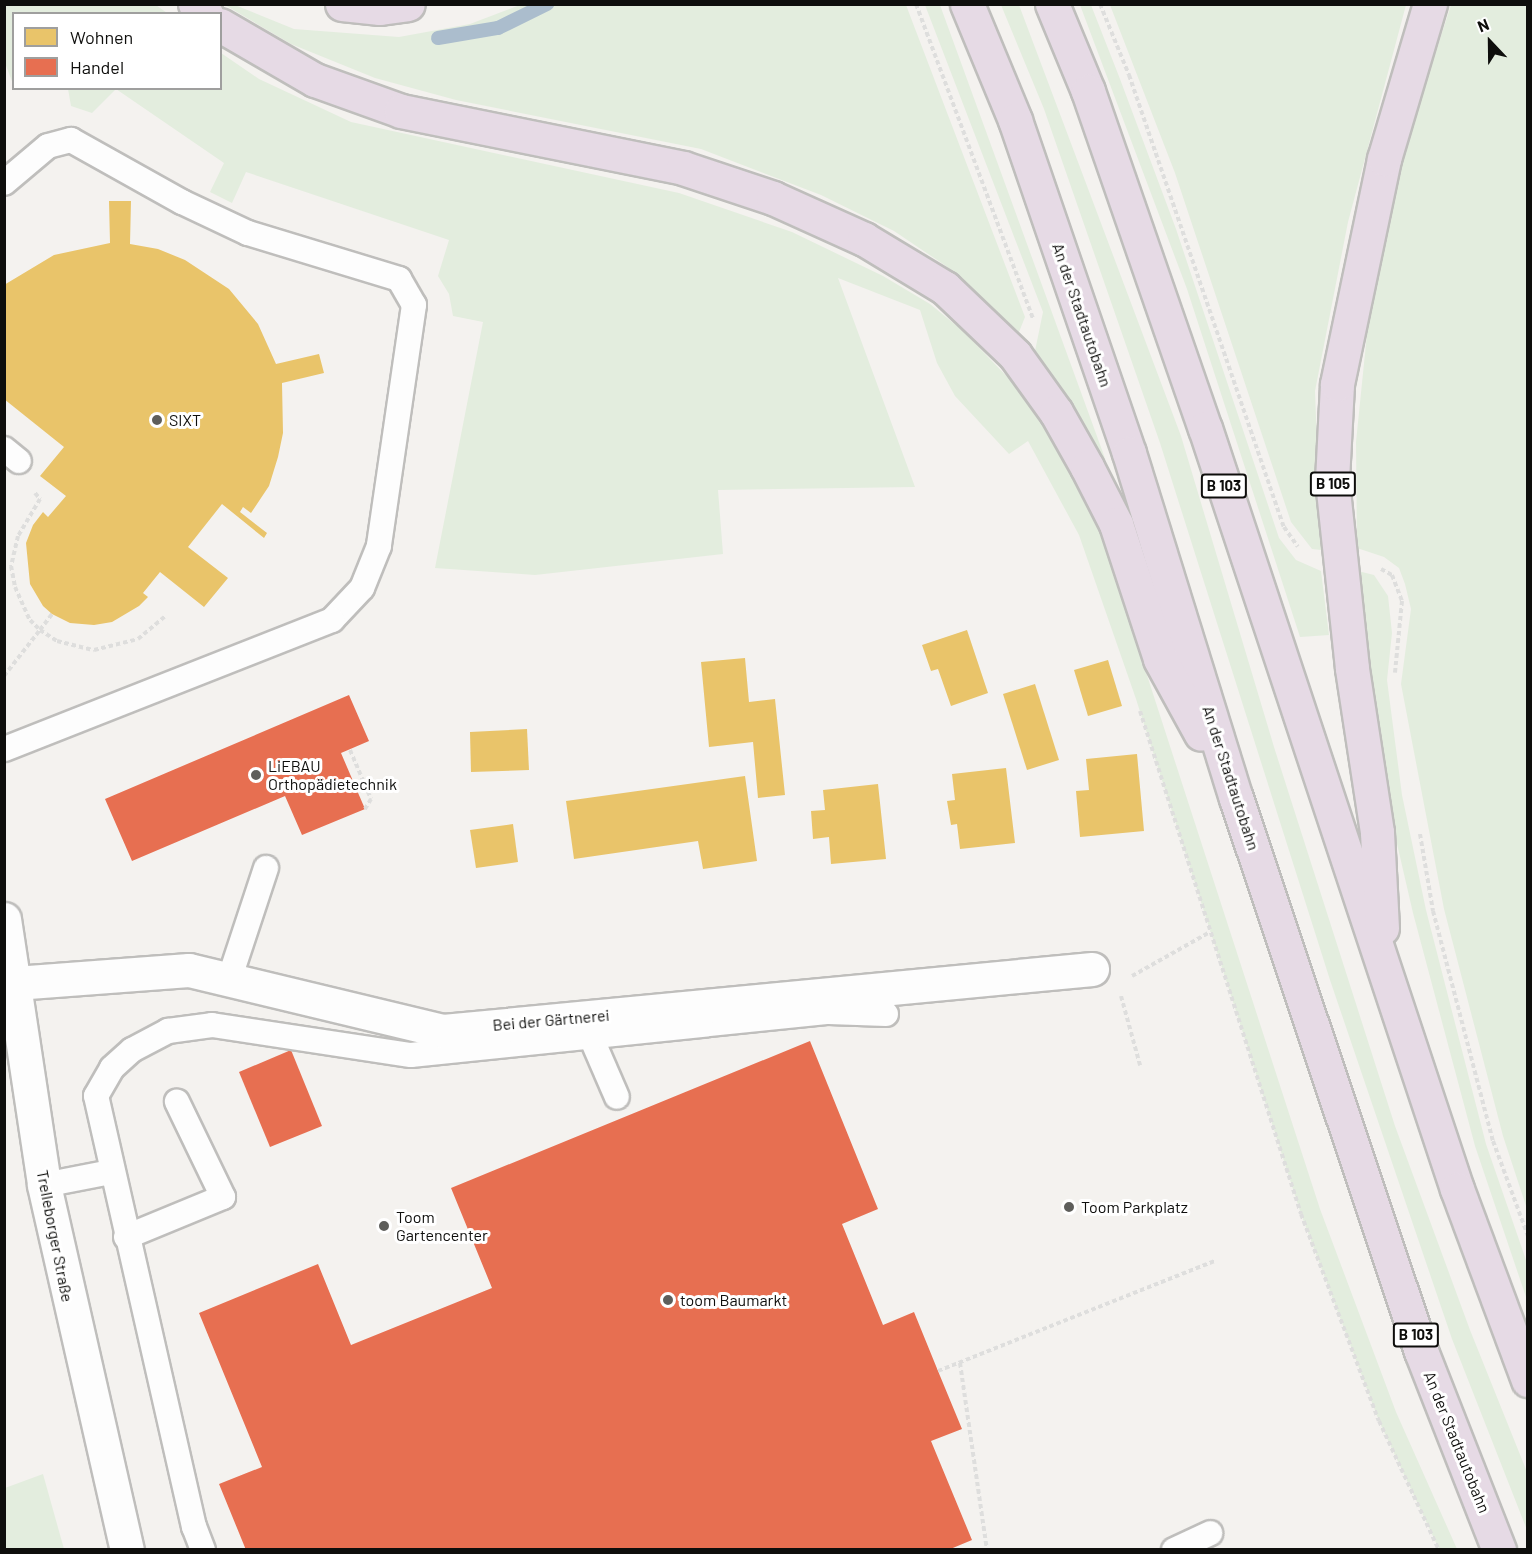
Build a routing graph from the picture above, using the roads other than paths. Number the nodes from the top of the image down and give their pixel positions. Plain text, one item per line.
1 (342, 4) edge
2 (408, 4) edge
3 (967, 4) edge
4 (1052, 4) edge
5 (1430, 4) edge
6 (222, 26) edge
7 (4, 183) edge
8 (4, 749) edge
9 (1236, 798) junction
10 (266, 868) dead end
11 (5, 930) edge
12 (1384, 971) junction
13 (1105, 976) road end
14 (229, 980) junction
15 (13, 1004) edge
16 (886, 1014) dead end
17 (591, 1037) junction
18 (617, 1097) dead end
19 (177, 1102) dead end
20 (111, 1172) junction
21 (44, 1185) junction
22 (126, 1237) junction
23 (1527, 1380) edge
24 (1210, 1533) dead end
25 (127, 1550) edge
26 (203, 1550) edge
27 (1174, 1550) edge
28 (1500, 1550) edge

1 - 2 highway
3 - 9 highway, An der Stadtautobahn / B 103
4 - 12 highway, B 103
5 - 12 highway, B 105
6 - 9 highway
7 - 8 lane
9 - 28 highway, An der Stadtautobahn / B 103
10 - 14 lane
11 - 15 street, Trelleborger Straße
12 - 23 highway, B 103
13 - 14 street, Bei der Gärtnerei
14 - 15 street, Bei der Gärtnerei
15 - 21 street, Trelleborger Straße
16 - 17 lane
17 - 18 lane
17 - 20 lane
19 - 22 lane
20 - 21 lane
20 - 22 lane
21 - 25 street, Trelleborger Straße
22 - 26 lane
24 - 27 lane

